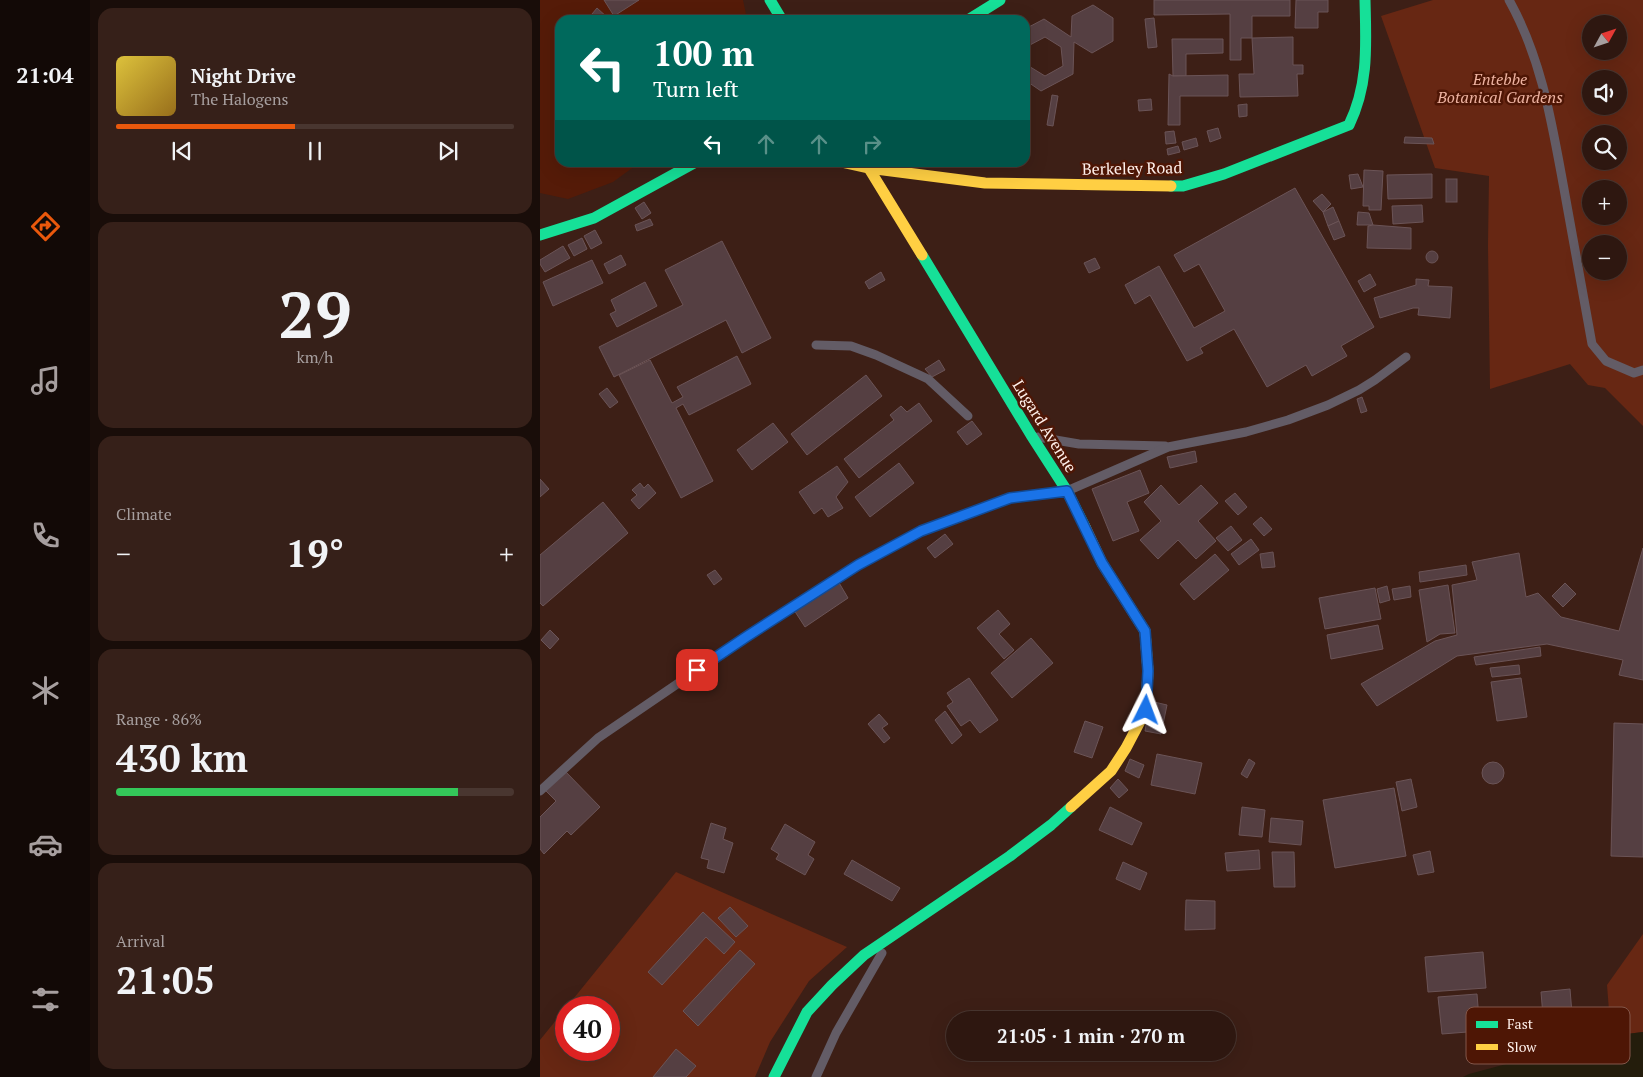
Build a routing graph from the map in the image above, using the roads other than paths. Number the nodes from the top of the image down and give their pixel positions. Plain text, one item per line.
1 (765, 0) edge
2 (770, 0) edge
3 (1000, 0) edge
4 (1364, 0) edge
5 (1509, 0) edge
6 (764, 13) dead end
7 (779, 15) edge
8 (976, 15) edge
9 (687, 167) edge
10 (868, 167) edge
11 (880, 167) edge
12 (540, 235) edge
13 (816, 345) dead end
14 (1406, 357) dead end
15 (1643, 370) edge
16 (968, 416) dead end
17 (1031, 435) junction
18 (1168, 446) junction
19 (1067, 491) junction
20 (540, 791) edge
21 (893, 936) junction
22 (774, 1077) edge
23 (816, 1077) edge

1 - 6 street
2 - 7 street
3 - 8 street
4 - 11 street, Berkeley Road
5 - 15 lane
9 - 12 street
10 - 17 street, Lugard Avenue
13 - 16 lane
14 - 18 lane
17 - 18 lane
17 - 19 street, Lugard Avenue
18 - 19 lane
19 - 20 lane
19 - 21 street, Lugard Avenue
21 - 22 street, Lugard Avenue
21 - 23 lane

